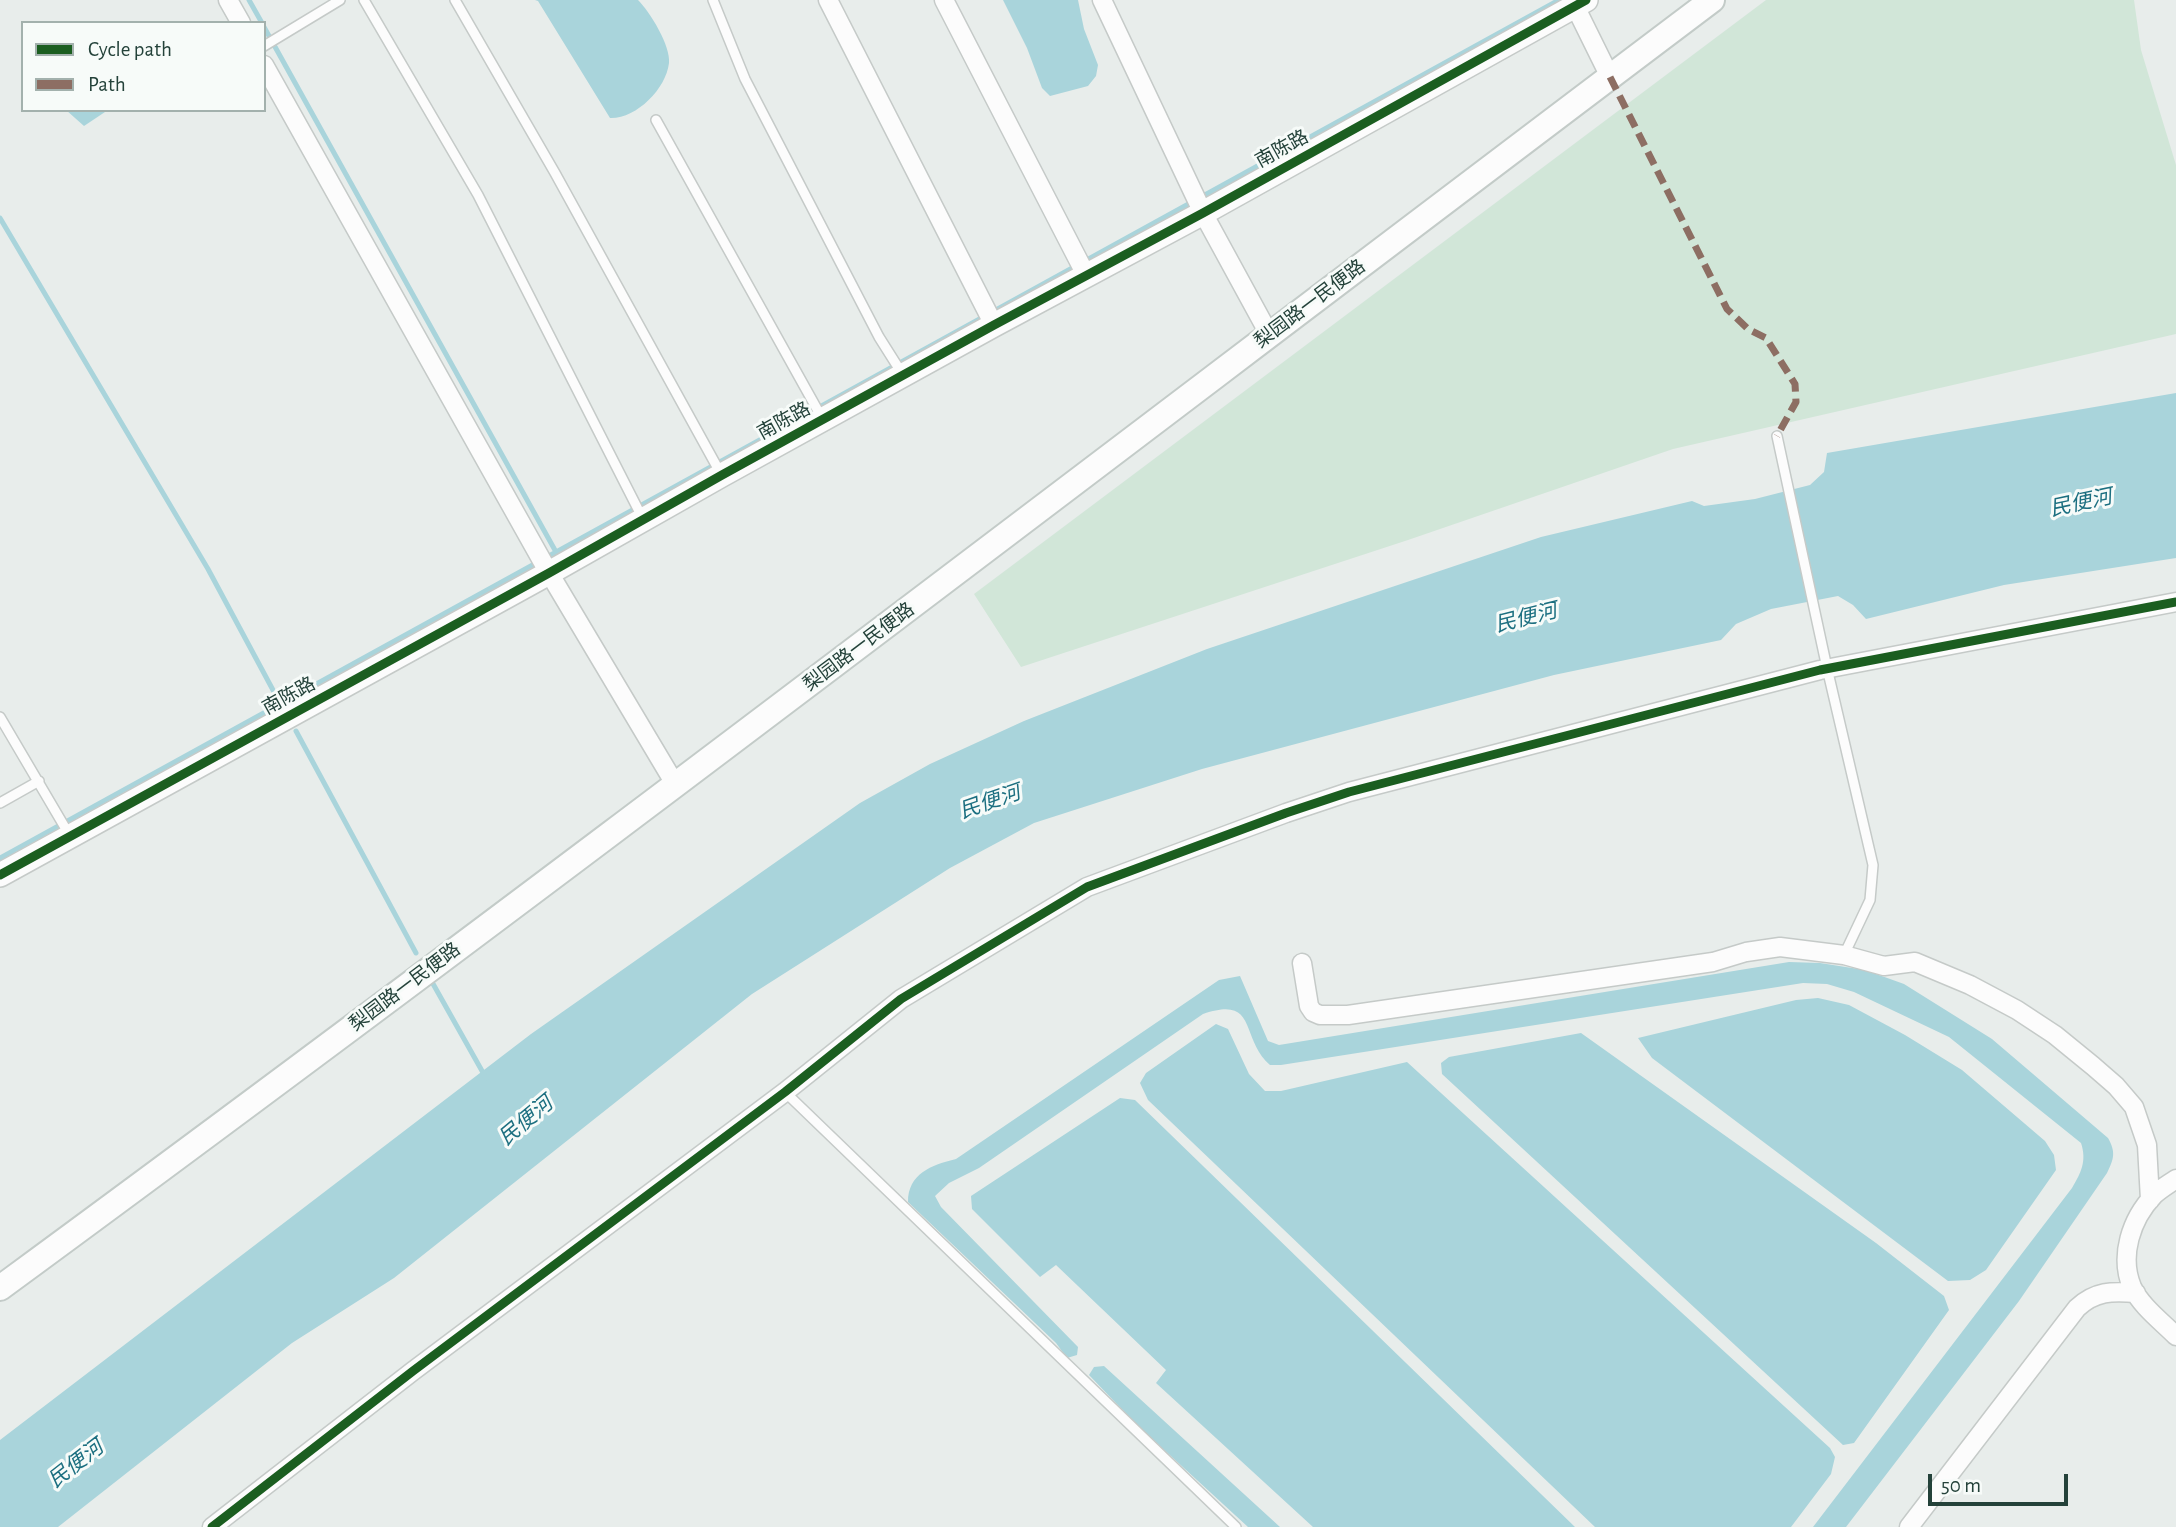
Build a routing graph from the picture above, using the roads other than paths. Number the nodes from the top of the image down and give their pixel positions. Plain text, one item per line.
1 (228, 0) edge
2 (340, 0) edge
3 (364, 0) edge
4 (454, 0) edge
5 (713, 0) edge
6 (828, 0) edge
7 (944, 0) edge
8 (1102, 0) edge
9 (1712, 0) edge
10 (1576, 2) edge
11 (240, 21) edge
12 (266, 45) edge
13 (266, 69) edge
14 (1610, 78) junction
15 (656, 120) dead end
16 (1199, 204) junction
17 (1082, 267) junction
18 (990, 317) junction
19 (1269, 334) junction
20 (899, 368) junction
21 (819, 412) junction
22 (1777, 436) dead end
23 (718, 468) junction
24 (639, 512) junction
25 (544, 564) junction
26 (2176, 602) edge
27 (1827, 668) junction
28 (0, 717) edge
29 (39, 781) junction
30 (675, 783) junction
31 (0, 803) edge
32 (65, 828) junction
33 (0, 875) edge
34 (1844, 955) junction
35 (1302, 963) dead end
36 (785, 1093) junction
37 (2176, 1179) edge
38 (2150, 1200) junction
39 (0, 1288) edge
40 (2136, 1293) junction
41 (2176, 1336) edge
42 (212, 1527) edge
43 (1236, 1527) edge
44 (1909, 1527) edge

1 - 11 street
2 - 12 lane
3 - 24 lane
4 - 23 lane
5 - 20 lane
6 - 18 street
7 - 17 street
8 - 16 street
9 - 14 main road, 梨园路一民便路
10 - 14 street
10 - 16 street, 南陈路
13 - 25 street
14 - 19 main road, 梨园路一民便路
15 - 21 lane
16 - 17 street, 南陈路
16 - 19 street
17 - 18 street, 南陈路
18 - 20 street, 南陈路
19 - 30 main road, 梨园路一民便路
20 - 21 street, 南陈路
21 - 23 street, 南陈路
22 - 27 lane
23 - 24 street, 南陈路
24 - 25 street, 南陈路
25 - 30 street
25 - 32 street, 南陈路
26 - 27 street
27 - 34 lane
27 - 36 street
28 - 29 lane
29 - 31 lane
29 - 32 lane
30 - 39 main road, 梨园路一民便路
32 - 33 street, 南陈路
34 - 35 street
34 - 38 street
36 - 42 street
36 - 43 lane
37 - 38 street
38 - 40 street
40 - 41 street
40 - 44 street

